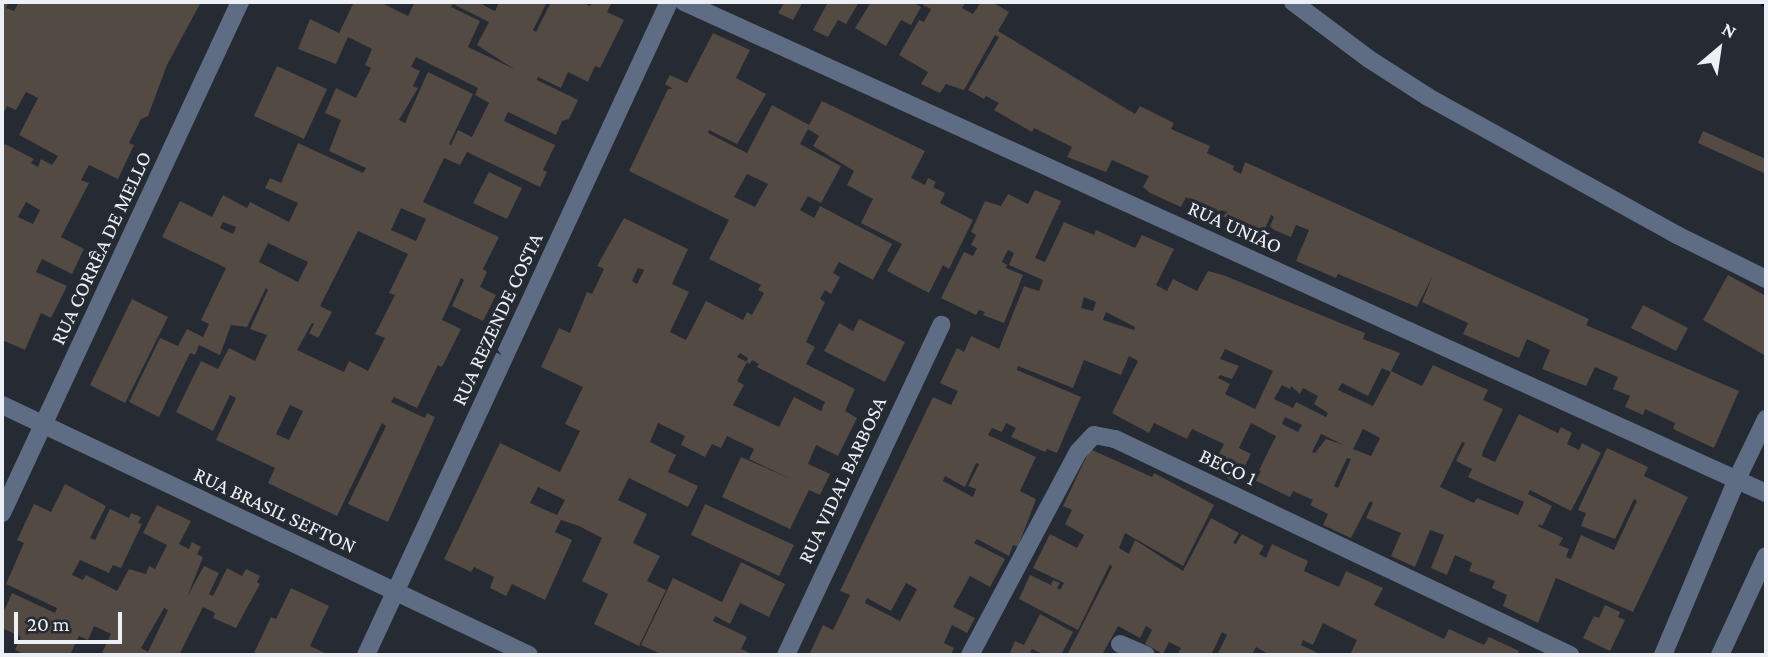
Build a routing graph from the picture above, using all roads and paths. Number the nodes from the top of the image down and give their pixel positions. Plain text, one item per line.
1 (240, 2) edge
2 (668, 2) edge
3 (684, 2) edge
4 (1293, 2) edge
5 (1766, 279) edge
6 (941, 325) dead end
7 (2, 405) edge
8 (1766, 419) edge
9 (43, 425) junction
10 (1737, 479) junction
11 (1766, 493) edge
12 (2, 513) edge
13 (1766, 556) edge
14 (396, 592) junction
15 (1120, 644) dead end
16 (366, 655) edge
17 (529, 655) edge
18 (786, 655) edge
19 (970, 655) edge
20 (1146, 655) edge
21 (1570, 655) edge
22 (1663, 655) edge
23 (1720, 655) edge

1 - 9 street, RUA CORRÊA DE MELLO
2 - 14 street, RUA REZENDE COSTA
3 - 10 street, RUA UNIÃO
4 - 5 street
6 - 18 street, RUA VIDAL BARBOSA
7 - 9 street, RUA BRASIL SEFTON
8 - 10 street
9 - 12 street, RUA CORRÊA DE MELLO
9 - 14 street, RUA BRASIL SEFTON
10 - 11 street, RUA UNIÃO
10 - 22 street
13 - 23 street
14 - 16 street, RUA REZENDE COSTA
14 - 17 street, RUA BRASIL SEFTON
15 - 20 street
19 - 21 street, BECO 1

